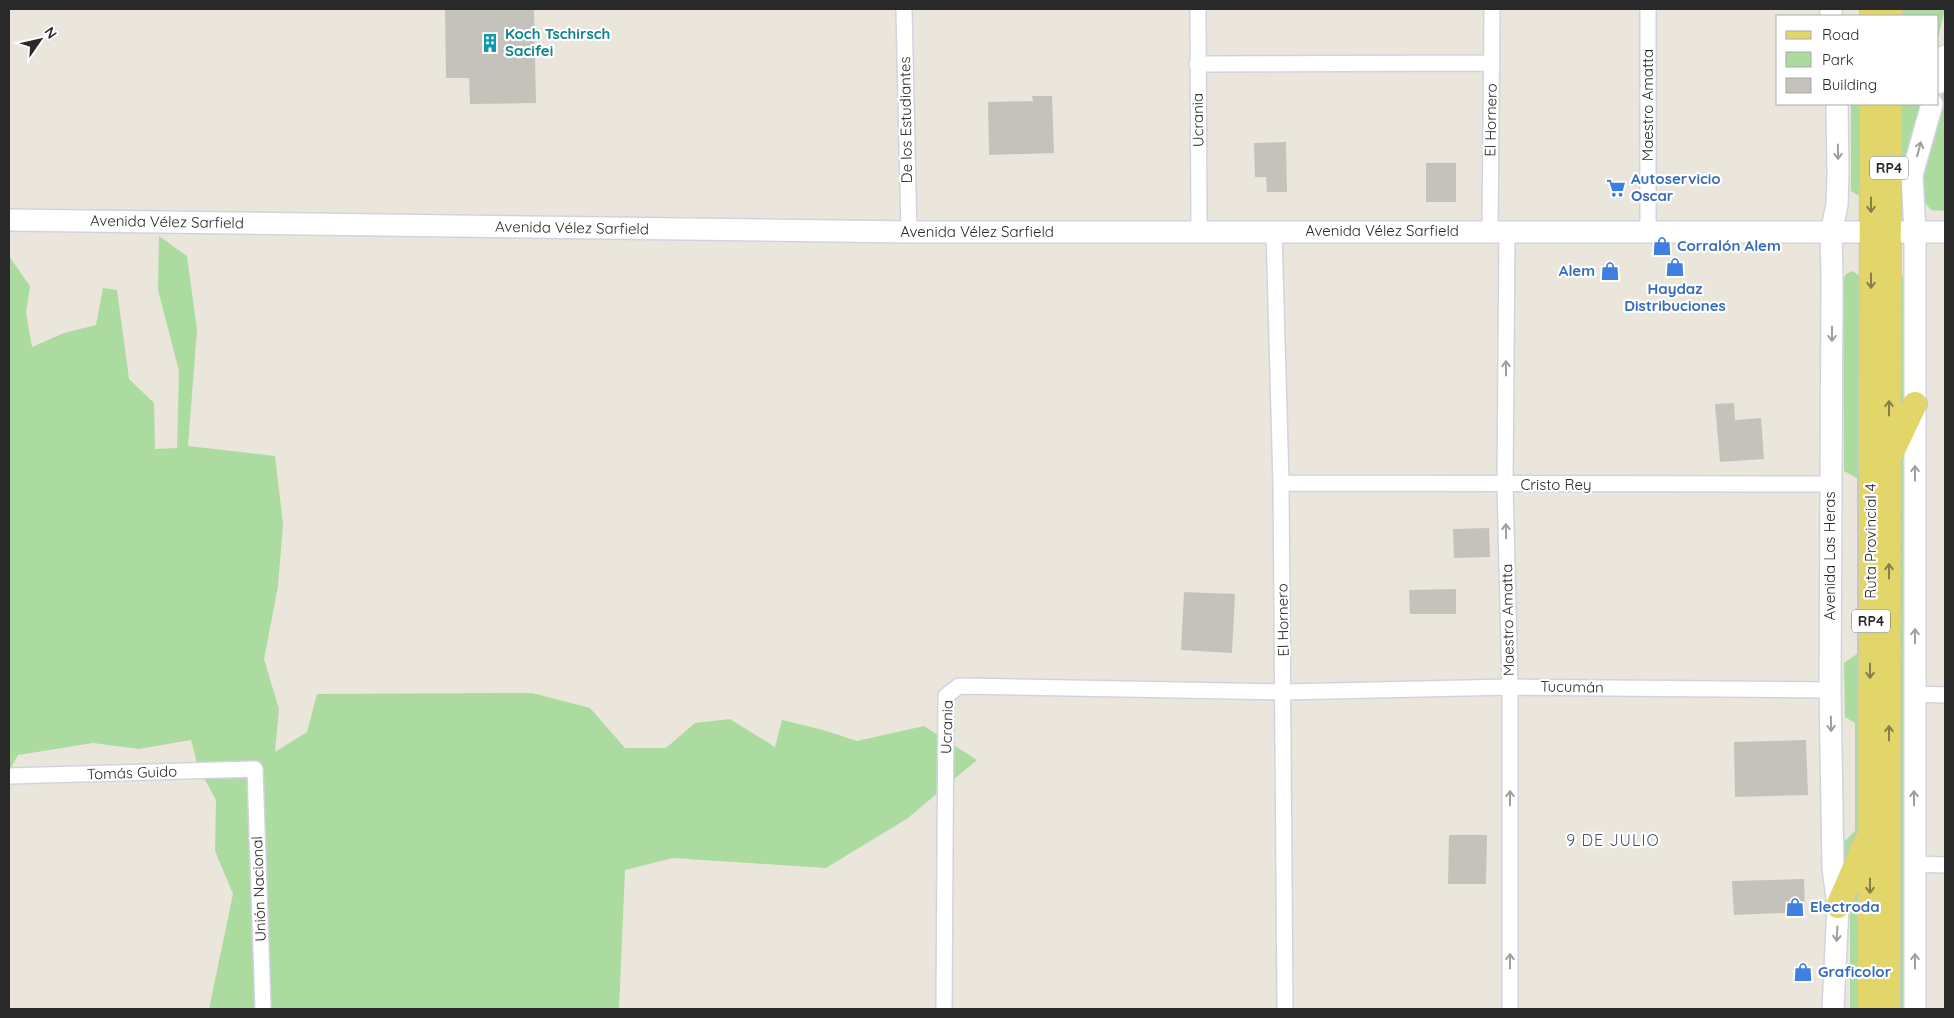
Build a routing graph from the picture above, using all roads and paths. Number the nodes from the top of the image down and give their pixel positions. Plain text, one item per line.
1 (904, 9) edge
2 (1198, 9) edge
3 (1492, 9) edge
4 (1648, 9) edge
5 (1945, 56) edge
6 (1492, 63) junction
7 (1197, 64) junction
8 (1939, 79) edge
9 (1837, 105) edge
10 (1872, 105) edge
11 (1889, 105) edge
12 (1932, 105) edge
13 (9, 220) edge
14 (1199, 231) junction
15 (1274, 231) junction
16 (1498, 231) junction
17 (909, 232) junction
18 (1648, 232) junction
19 (1880, 232) junction
20 (1915, 232) junction
21 (1945, 232) edge
22 (1831, 233) junction
23 (1915, 404) junction
24 (1889, 458) junction
25 (1281, 483) junction
26 (1830, 484) junction
27 (1505, 485) junction
28 (1510, 687) junction
29 (1830, 690) junction
30 (1284, 692) junction
31 (1915, 694) junction
32 (1945, 695) edge
33 (255, 769) joint
34 (9, 776) edge
35 (1870, 833) junction
36 (1914, 864) junction
37 (1945, 865) edge
38 (1838, 906) junction
39 (263, 1009) edge
40 (944, 1009) edge
41 (1285, 1009) edge
42 (1510, 1009) edge
43 (1833, 1009) edge
44 (1870, 1009) edge
45 (1888, 1009) edge
46 (1915, 1009) edge

1 - 17 street, De los Estudiantes
2 - 7 street, Ucrania
3 - 6 street, El Hornero
4 - 18 street, Maestro Amatta
5 - 8 main road
6 - 7 street
6 - 16 street, El Hornero
7 - 14 street, Ucrania
9 -> 22 main road, Avenida Las Heras
10 -> 19 main road, Ruta Provincial 4 / RP4
11 - 19 main road, Ruta Provincial 4 / RP4
20 -> 12 main road
13 - 17 main road, Avenida Vélez Sarfield
14 - 15 main road, Avenida Vélez Sarfield
14 - 17 main road, Avenida Vélez Sarfield
15 - 16 main road, Avenida Vélez Sarfield
15 - 25 street, El Hornero
16 - 18 main road, Avenida Vélez Sarfield
27 -> 16 street, Maestro Amatta
18 - 22 main road, Avenida Vélez Sarfield
19 - 20 main road, Avenida Vélez Sarfield
19 - 22 main road, Avenida Vélez Sarfield
24 -> 19 main road, Ruta Provincial 4 / RP4
19 -> 35 main road, Ruta Provincial 4 / RP4
20 - 21 main road, Avenida Vélez Sarfield
20 - 23 main road
22 -> 26 main road, Avenida Las Heras
23 - 24 main road
31 -> 23 main road
45 -> 24 main road, Ruta Provincial 4 / RP4
25 - 27 street, Cristo Rey
25 - 30 street, El Hornero
26 - 27 street, Cristo Rey
26 - 29 main road, Avenida Las Heras
28 -> 27 street, Maestro Amatta
28 - 29 street, Tucumán
28 - 30 street, Tucumán
42 -> 28 street, Maestro Amatta
29 -> 38 main road, Avenida Las Heras
30 - 40 street, Ucrania
30 - 41 street, El Hornero
31 - 32 street
36 -> 31 main road
33 - 34 street, Tomás Guido
33 - 39 street, Unión Nacional
35 - 38 main road
35 -> 44 main road, Ruta Provincial 4 / RP4
36 - 37 street
46 -> 36 main road
38 -> 43 main road, Avenida Las Heras

